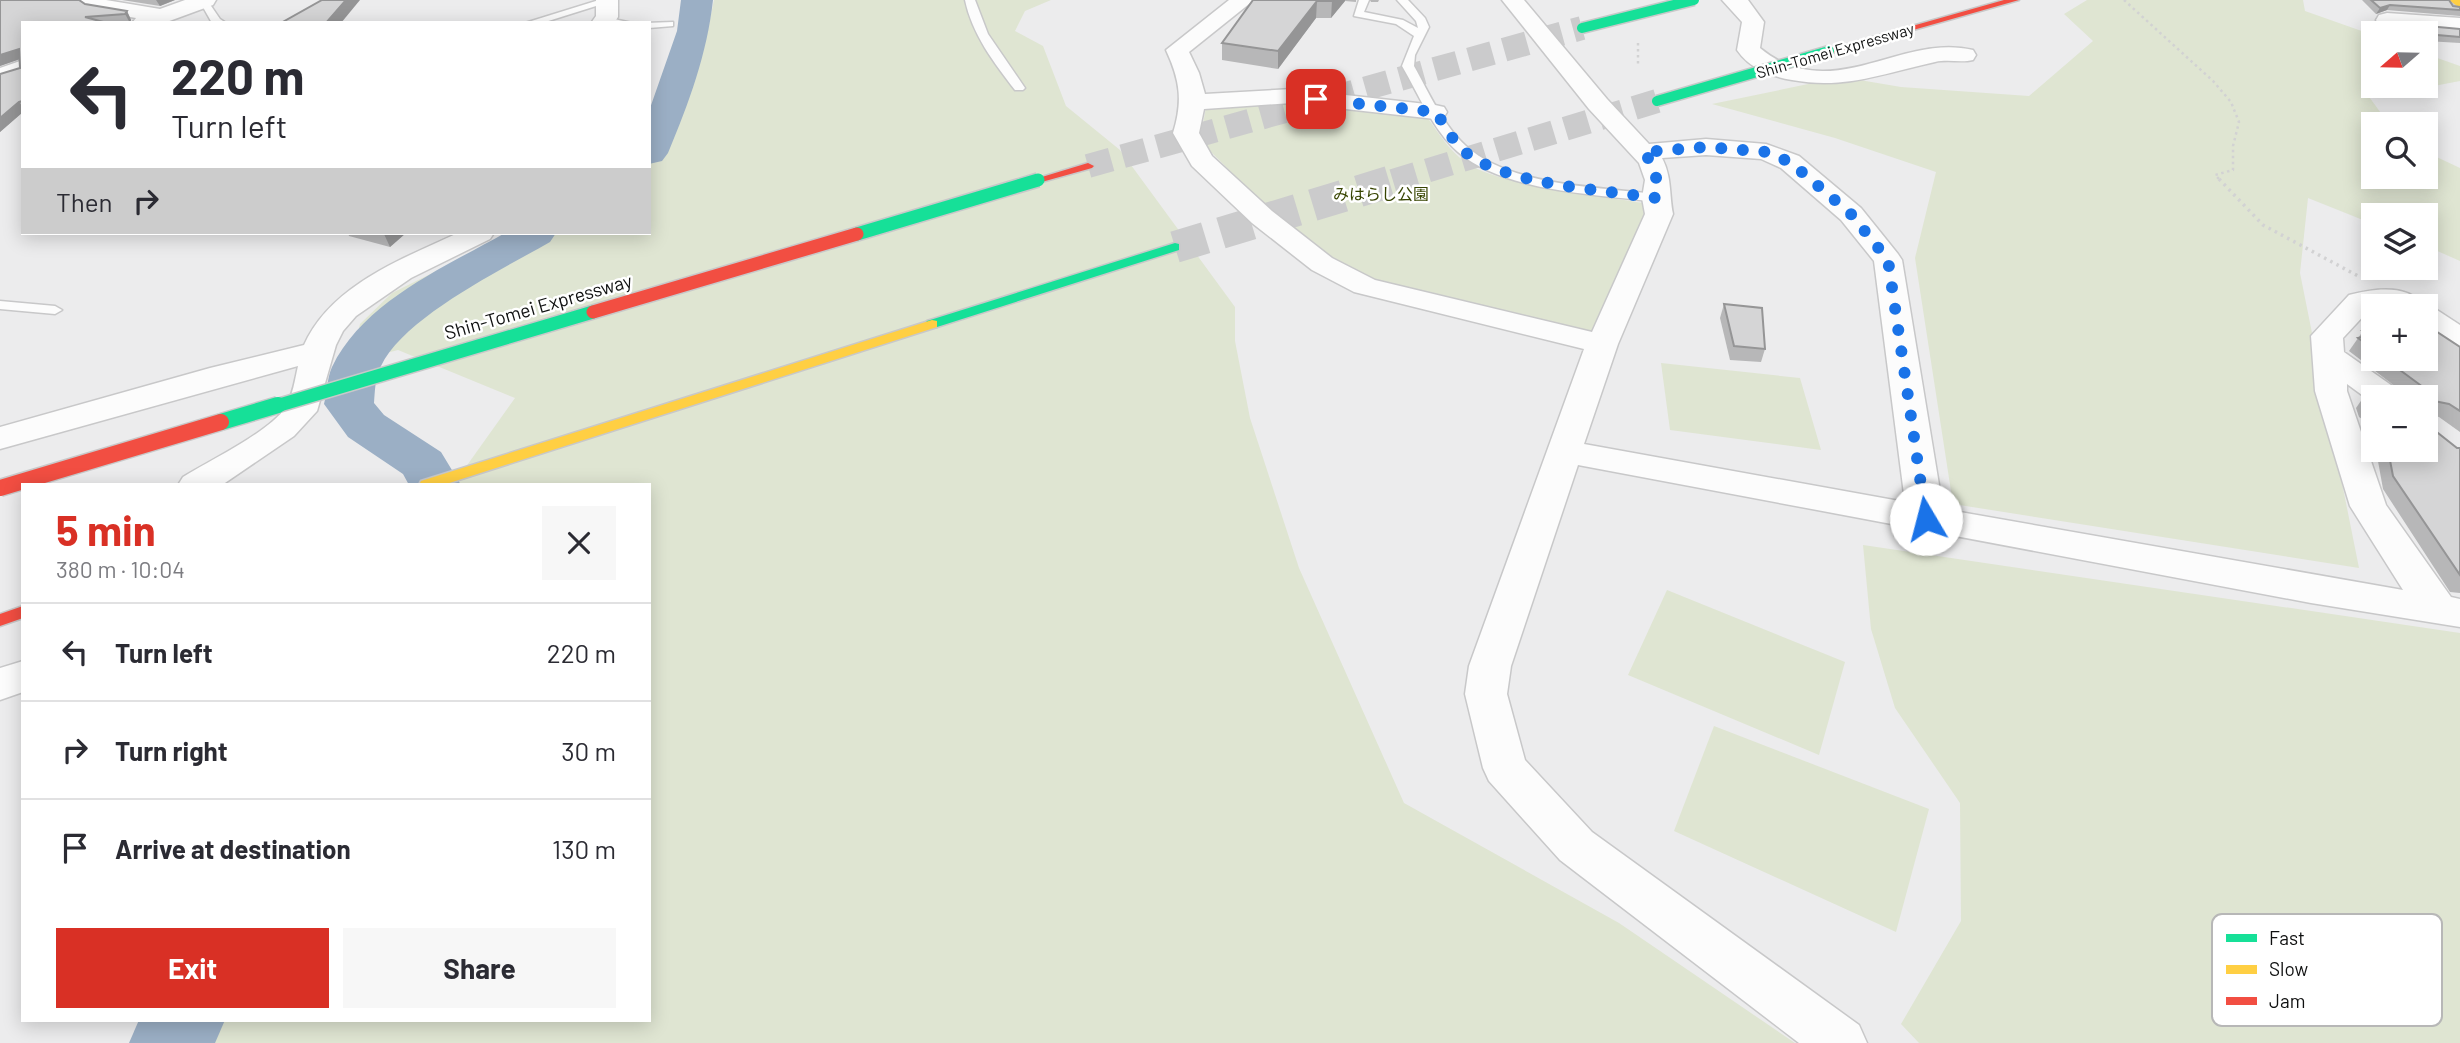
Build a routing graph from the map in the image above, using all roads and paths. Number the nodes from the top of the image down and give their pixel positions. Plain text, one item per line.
1 (87, 0) edge
2 (204, 0) edge
3 (970, 0) edge
4 (1243, 0) edge
5 (1364, 0) edge
6 (1402, 0) edge
7 (1513, 0) edge
8 (1694, 0) edge
9 (1732, 0) edge
10 (2014, 0) edge
11 (2124, 0) edge
12 (2454, 0) edge
13 (2460, 5) edge
14 (605, 11) edge
15 (152, 19) edge
16 (2387, 20) dead end
17 (216, 21) edge
18 (542, 21) edge
19 (623, 21) edge
20 (668, 24) dead end
21 (651, 25) edge
22 (2460, 26) edge
23 (1582, 28) tunnel mouth
24 (1419, 35) junction
25 (1965, 55) dead end
26 (21, 67) edge
27 (0, 76) edge
28 (1019, 88) dead end
29 (1657, 101) tunnel mouth
30 (1196, 102) junction
31 (1436, 112) junction
32 (1643, 152) junction
33 (1088, 166) tunnel mouth
34 (1656, 198) junction
35 (476, 235) edge
36 (1175, 247) tunnel mouth
37 (2387, 294) edge
38 (2361, 301) edge
39 (0, 305) edge
40 (55, 310) dead end
41 (2438, 324) edge
42 (2460, 338) edge
43 (1602, 344) junction
44 (319, 351) junction
45 (2329, 356) junction
46 (2369, 385) edge
47 (0, 438) edge
48 (1563, 451) junction
49 (199, 483) edge
50 (432, 483) edge
51 (0, 488) edge
52 (1926, 519) junction
53 (21, 598) edge
54 (2450, 611) edge
55 (0, 613) edge
56 (21, 613) edge
57 (0, 620) edge
58 (21, 677) edge
59 (0, 684) edge
60 (1841, 1043) edge

1 - 15 street
2 - 15 street
2 - 17 lane
3 - 28 lane
4 - 30 street
5 - 24 lane
6 - 24 lane
7 - 32 street
8 - 23 main road, bridge
9 - 25 street
10 - 29 main road, Shin-Tomei Expressway, bridge
11 - 37 path
12 - 13 main road
14 - 18 lane
14 - 19 lane
16 - 22 street
20 - 21 lane
24 - 31 lane
26 - 27 street
30 - 31 street
30 - 43 street
31 - 34 lane
32 - 34 street
32 - 52 street
33 - 51 main road, Shin-Tomei Expressway, bridge
34 - 43 street
35 - 44 street
36 - 50 main road
38 - 45 street
39 - 40 lane
41 - 42 street
43 - 48 street
44 - 47 street
44 - 49 street
45 - 46 street
45 - 54 street
48 - 52 street
48 - 60 street
52 - 54 street
53 - 55 street
56 - 57 main road
58 - 59 street

